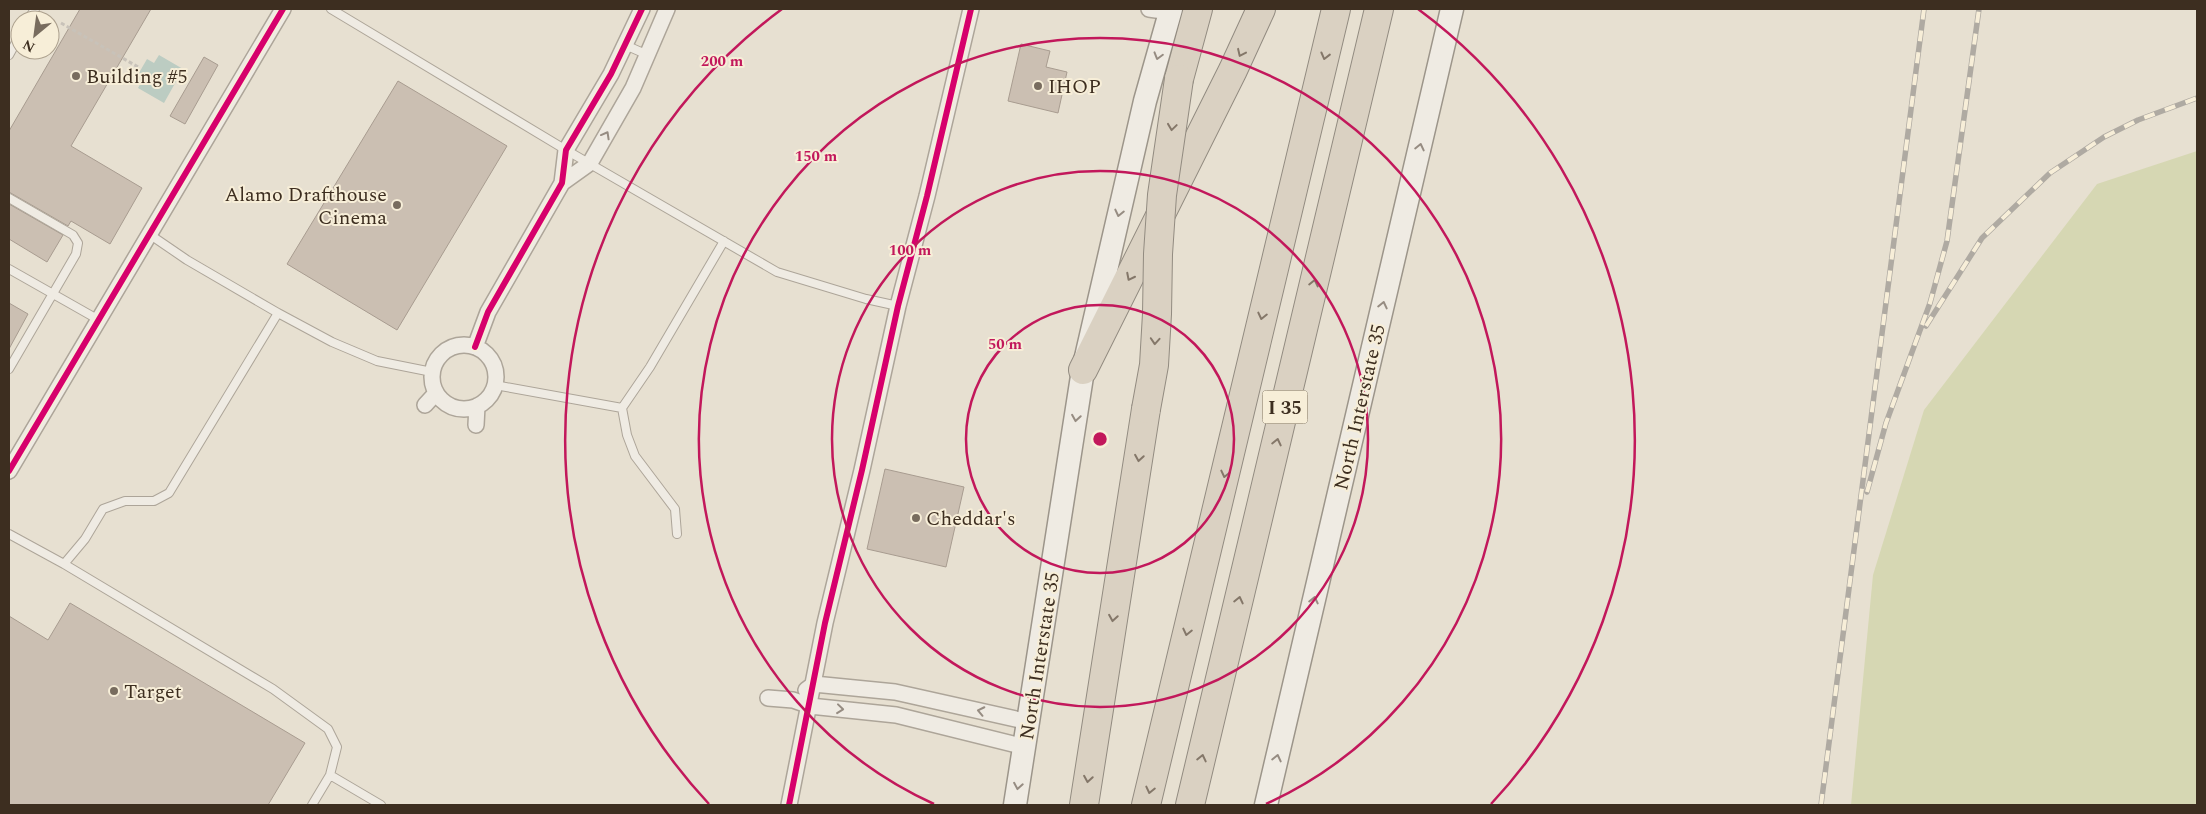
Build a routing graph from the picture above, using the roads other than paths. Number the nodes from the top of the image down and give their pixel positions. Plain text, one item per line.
1 (283, 9) edge
2 (331, 9) edge
3 (642, 9) edge
4 (667, 9) edge
5 (971, 9) edge
6 (1198, 9) edge
7 (1261, 9) edge
8 (1336, 9) edge
9 (1379, 9) edge
10 (1452, 9) edge
11 (1164, 10) edge
12 (624, 45) junction
13 (648, 55) junction
14 (566, 150) junction
15 (590, 163) junction
16 (562, 183) junction
17 (9, 198) edge
18 (149, 234) junction
19 (724, 241) junction
20 (9, 269) edge
21 (52, 294) junction
22 (898, 306) junction
23 (278, 313) junction
24 (98, 320) junction
25 (475, 347) junction
26 (9, 369) edge
27 (1083, 370) junction
28 (432, 372) junction
29 (495, 385) junction
30 (436, 394) junction
31 (425, 405) dead end
32 (477, 406) junction
33 (622, 408) junction
34 (476, 425) dead end
35 (9, 471) edge
36 (9, 534) edge
37 (677, 534) dead end
38 (64, 564) junction
39 (814, 684) junction
40 (768, 698) dead end
41 (793, 700) junction
42 (810, 706) junction
43 (1029, 722) junction
44 (1025, 747) junction
45 (330, 775) junction
46 (312, 805) edge
47 (380, 805) edge
48 (789, 805) edge
49 (1015, 805) edge
50 (1084, 805) edge
51 (1146, 805) edge
52 (1190, 805) edge
53 (1266, 805) edge

1 - 18 street
2 - 14 lane
3 - 12 street
4 - 13 street
5 - 22 street
6 -> 50 highway, bridge
7 -> 27 highway
8 -> 51 highway, I 35
52 -> 9 highway, I 35
53 -> 10 main road, North Interstate 35
11 -> 27 main road, North Interstate 35
12 - 13 lane
12 - 14 street
15 -> 13 street
14 - 15 lane
14 - 16 street
15 - 16 street
15 - 19 lane
16 - 25 street
17 - 21 lane
18 - 23 lane
18 - 24 street
19 - 22 lane
19 - 33 lane
20 - 21 lane
21 - 24 lane
21 - 26 lane
22 - 39 street
23 - 28 lane
23 - 38 lane
24 - 35 street
25 - 28 street
25 - 29 street
27 -> 43 main road, North Interstate 35
28 - 30 street
29 - 32 street
29 - 33 lane
30 - 31 street
30 - 32 street
32 - 34 street
33 - 37 lane
36 - 38 lane
38 - 45 lane
39 - 41 street
39 - 42 street
43 -> 39 street
40 - 41 street
41 - 42 street
42 -> 44 street
42 - 48 street
43 - 44 main road, North Interstate 35
44 -> 49 main road, North Interstate 35
45 - 46 lane
45 - 47 lane

